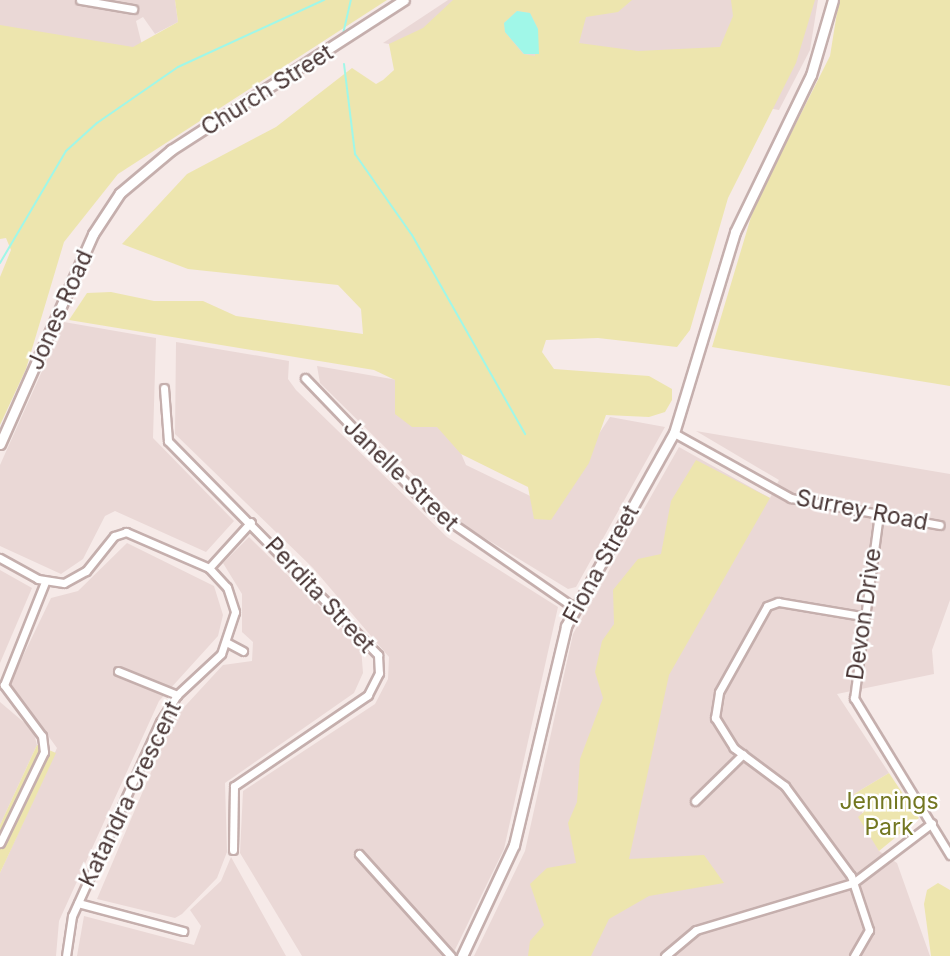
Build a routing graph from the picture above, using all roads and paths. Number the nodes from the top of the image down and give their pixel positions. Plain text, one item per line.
1 (80, 0) edge
2 (404, 0) edge
3 (833, 0) edge
4 (133, 9) dead end
5 (131, 182) joint
6 (305, 378) dead end
7 (164, 388) dead end
8 (674, 433) junction
9 (0, 444) edge
10 (879, 514) junction
11 (251, 522) junction
12 (940, 525) dead end
13 (0, 558) edge
14 (209, 568) junction
15 (45, 582) junction
16 (575, 608) junction
17 (862, 616) junction
18 (228, 643) junction
19 (243, 651) dead end
20 (118, 671) dead end
21 (177, 695) junction
22 (743, 754) junction
23 (695, 801) dead end
24 (932, 823) junction
25 (0, 843) edge
26 (233, 850) dead end
27 (359, 854) dead end
28 (950, 855) edge
29 (853, 883) junction
30 (78, 903) junction
31 (183, 931) dead end
32 (66, 956) edge
33 (451, 956) edge
34 (463, 956) edge
35 (665, 956) edge
36 (854, 956) edge

1 - 4 street
2 - 5 street, Church Street
3 - 8 street, Fiona Street
5 - 9 street, Jones Road
6 - 16 street, Janelle Street
7 - 11 street, Perdita Street
8 - 10 street, Surrey Road
8 - 16 street, Fiona Street
10 - 12 street, Surrey Road
10 - 17 street, Devon Drive
11 - 14 street
11 - 26 street, Perdita Street
13 - 15 street
14 - 15 street
14 - 18 street
15 - 25 street
16 - 34 street, Fiona Street
17 - 22 street
17 - 24 street, Devon Drive
18 - 19 street
18 - 21 street, Katandra Crescent
20 - 21 street
21 - 30 street, Katandra Crescent
22 - 23 street
22 - 29 street
24 - 28 street, Devon Drive
24 - 29 street
27 - 33 street
29 - 35 street
29 - 36 street
30 - 31 street
30 - 32 street, Katandra Crescent

